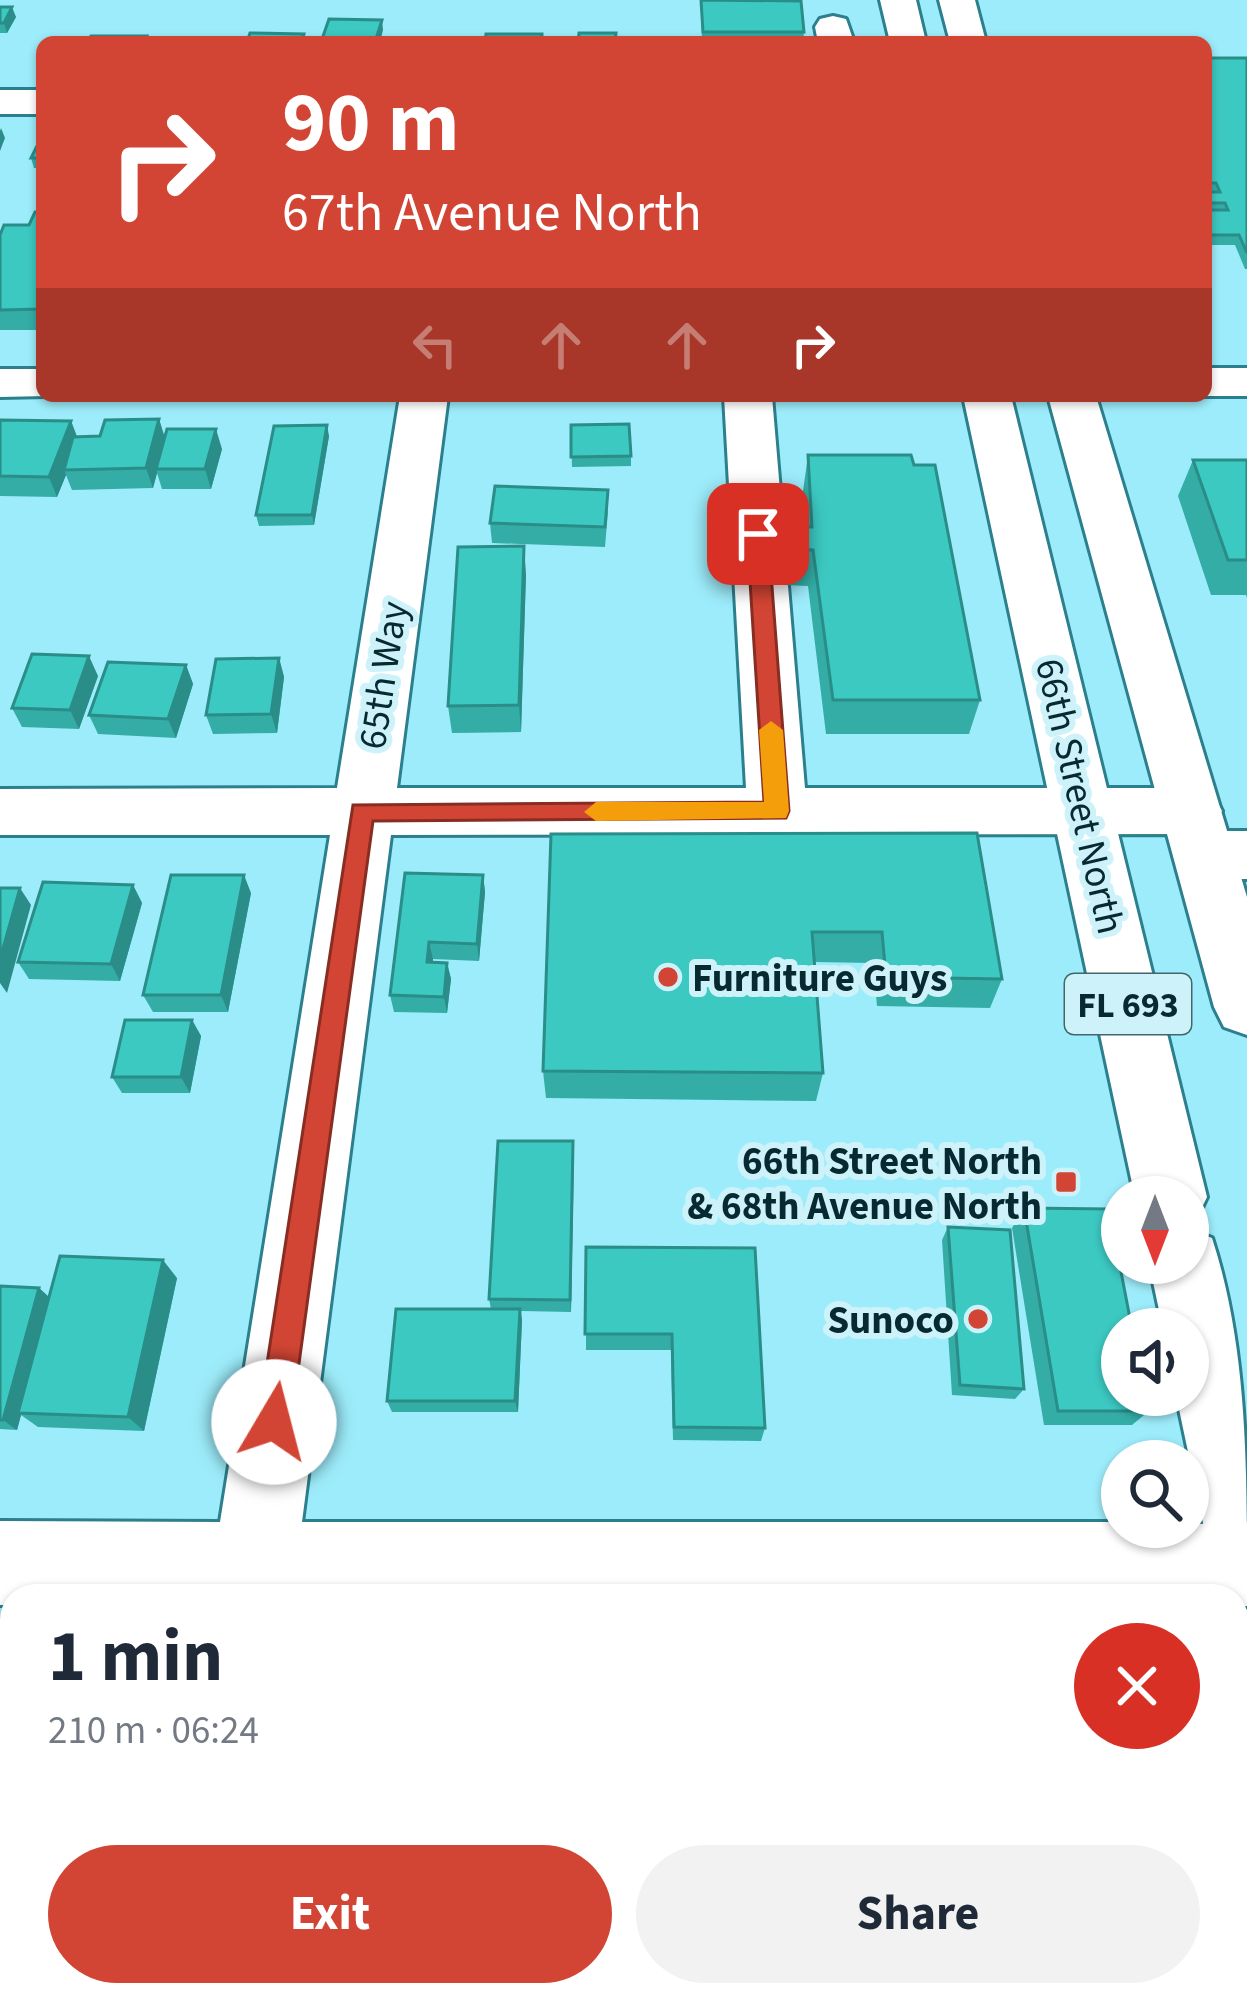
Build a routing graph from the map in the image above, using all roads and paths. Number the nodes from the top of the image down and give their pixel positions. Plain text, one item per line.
1 (898, 0) edge
2 (957, 0) edge
3 (907, 36) edge
4 (966, 36) edge
5 (0, 102) edge
6 (36, 102) edge
7 (1212, 382) edge
8 (1247, 382) edge
9 (0, 383) edge
10 (36, 383) edge
11 (423, 402) edge
12 (748, 402) edge
13 (988, 402) edge
14 (1074, 402) edge
15 (777, 811) junction
16 (1085, 811) junction
17 (0, 812) edge
18 (362, 812) junction
19 (1214, 840) edge
20 (1247, 1006) edge
21 (1167, 1176) edge
22 (1191, 1284) edge
23 (1247, 1537) edge
24 (0, 1563) edge
25 (1247, 1564) edge
26 (252, 1580) edge

1 - 3 street
2 - 4 street
5 - 6 street
7 - 8 street
9 - 10 street
11 - 18 street, 65th Way
12 - 15 street
13 - 16 street, 66th Street North / FL 693
14 - 19 street, FL 693
15 - 16 street
15 - 18 street
16 - 19 street
16 - 21 street, 66th Street North / FL 693
17 - 18 street
18 - 26 street, 65th Way
19 - 20 street, FL 693
22 - 23 street
24 - 26 street
25 - 26 street

